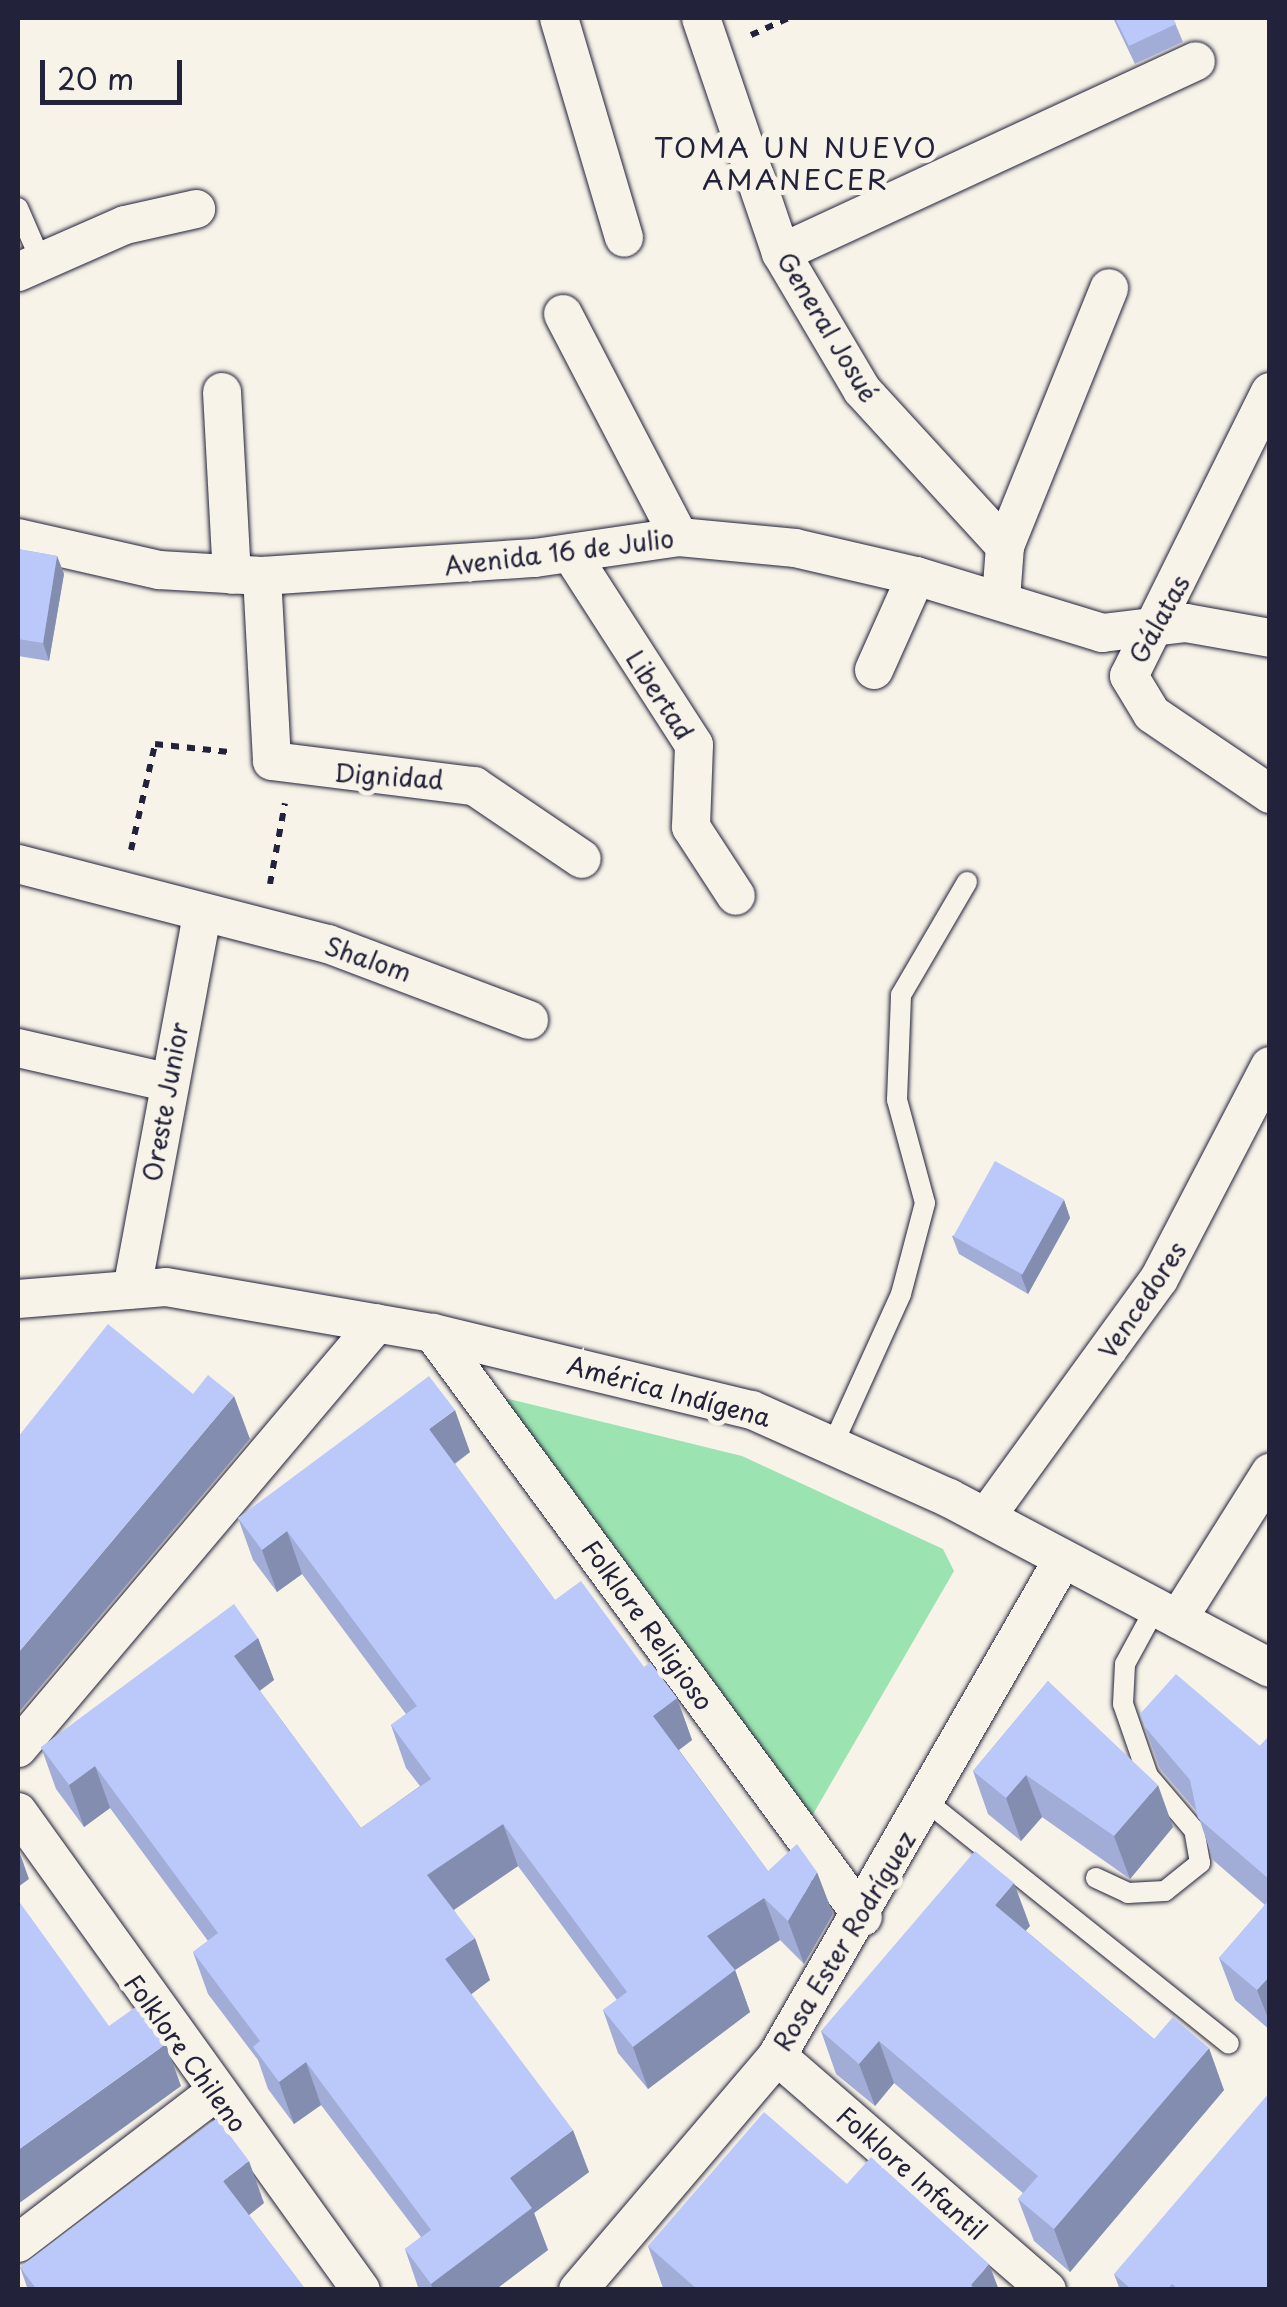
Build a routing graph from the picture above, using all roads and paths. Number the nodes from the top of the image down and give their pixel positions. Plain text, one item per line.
1 (558, 18) edge
2 (701, 18) edge
3 (1196, 61) dead end
4 (18, 208) edge
5 (196, 210) dead end
6 (624, 238) dead end
7 (782, 253) junction
8 (29, 267) edge
9 (1109, 288) dead end
10 (563, 314) dead end
11 (222, 392) dead end
12 (1270, 392) edge
13 (679, 536) junction
14 (18, 538) edge
15 (1004, 546) junction
16 (571, 554) junction
17 (247, 575) junction
18 (916, 576) junction
19 (1002, 599) junction
20 (1160, 626) junction
21 (1270, 638) edge
22 (874, 670) dead end
23 (278, 757) junction
24 (1270, 794) edge
25 (582, 859) dead end
26 (18, 864) edge
27 (967, 882) dead end
28 (122, 890) junction
29 (736, 896) dead end
30 (202, 915) junction
31 (262, 925) junction
32 (529, 1020) dead end
33 (18, 1048) edge
34 (1270, 1066) edge
35 (167, 1082) junction
36 (132, 1289) junction
37 (18, 1299) edge
38 (377, 1324) junction
39 (433, 1333) junction
40 (834, 1442) junction
41 (1270, 1473) edge
42 (986, 1517) junction
43 (1062, 1559) junction
44 (1167, 1613) junction
45 (1264, 1653) edge
46 (18, 1748) edge
47 (926, 1802) junction
48 (18, 1812) edge
49 (1096, 1878) edge
50 (863, 1917) junction
51 (1229, 2044) dead end
52 (777, 2056) junction
53 (213, 2094) junction
54 (18, 2243) edge
55 (361, 2290) edge
56 (578, 2290) edge
57 (1047, 2290) edge

1 - 6 street
2 - 7 street, General Josué
3 - 7 street
4 - 8 lane
5 - 8 street
7 - 15 street, General Josué
9 - 15 street
10 - 13 street
11 - 17 street
12 - 20 street, Gálatas
13 - 16 street, Avenida 16 de Julio
13 - 18 street, Avenida 16 de Julio
14 - 17 street, Avenida 16 de Julio
15 - 19 street
16 - 17 street, Avenida 16 de Julio
16 - 29 street, Libertad
17 - 23 street
18 - 19 street, Avenida 16 de Julio
18 - 22 street
19 - 20 street, Avenida 16 de Julio
20 - 21 street, Avenida 16 de Julio
20 - 24 street, Gálatas
23 - 25 street, Dignidad
23 - 28 path
23 - 31 path
26 - 28 street, Shalom
27 - 40 lane
28 - 30 street, Shalom
30 - 31 street, Shalom
30 - 35 street, Oreste Junior
31 - 32 street, Shalom
33 - 35 street
34 - 42 street, Vencedores
35 - 36 street, Oreste Junior
36 - 37 street, América Indígena
36 - 38 street, América Indígena
38 - 39 street, América Indígena
38 - 46 street
39 - 40 street, América Indígena
39 - 50 street, Folklore Religioso
40 - 42 street, América Indígena
41 - 44 street
42 - 43 street, América Indígena
43 - 44 street, América Indígena
43 - 47 street, Rosa Ester Rodríguez
44 - 45 street, América Indígena
44 - 49 lane
47 - 50 street, Rosa Ester Rodríguez
47 - 51 lane
48 - 53 street, Folklore Chileno
50 - 52 street, Rosa Ester Rodríguez
52 - 56 street, Rosa Ester Rodríguez
52 - 57 street, Folklore Infantil
53 - 54 street
53 - 55 street, Folklore Chileno

